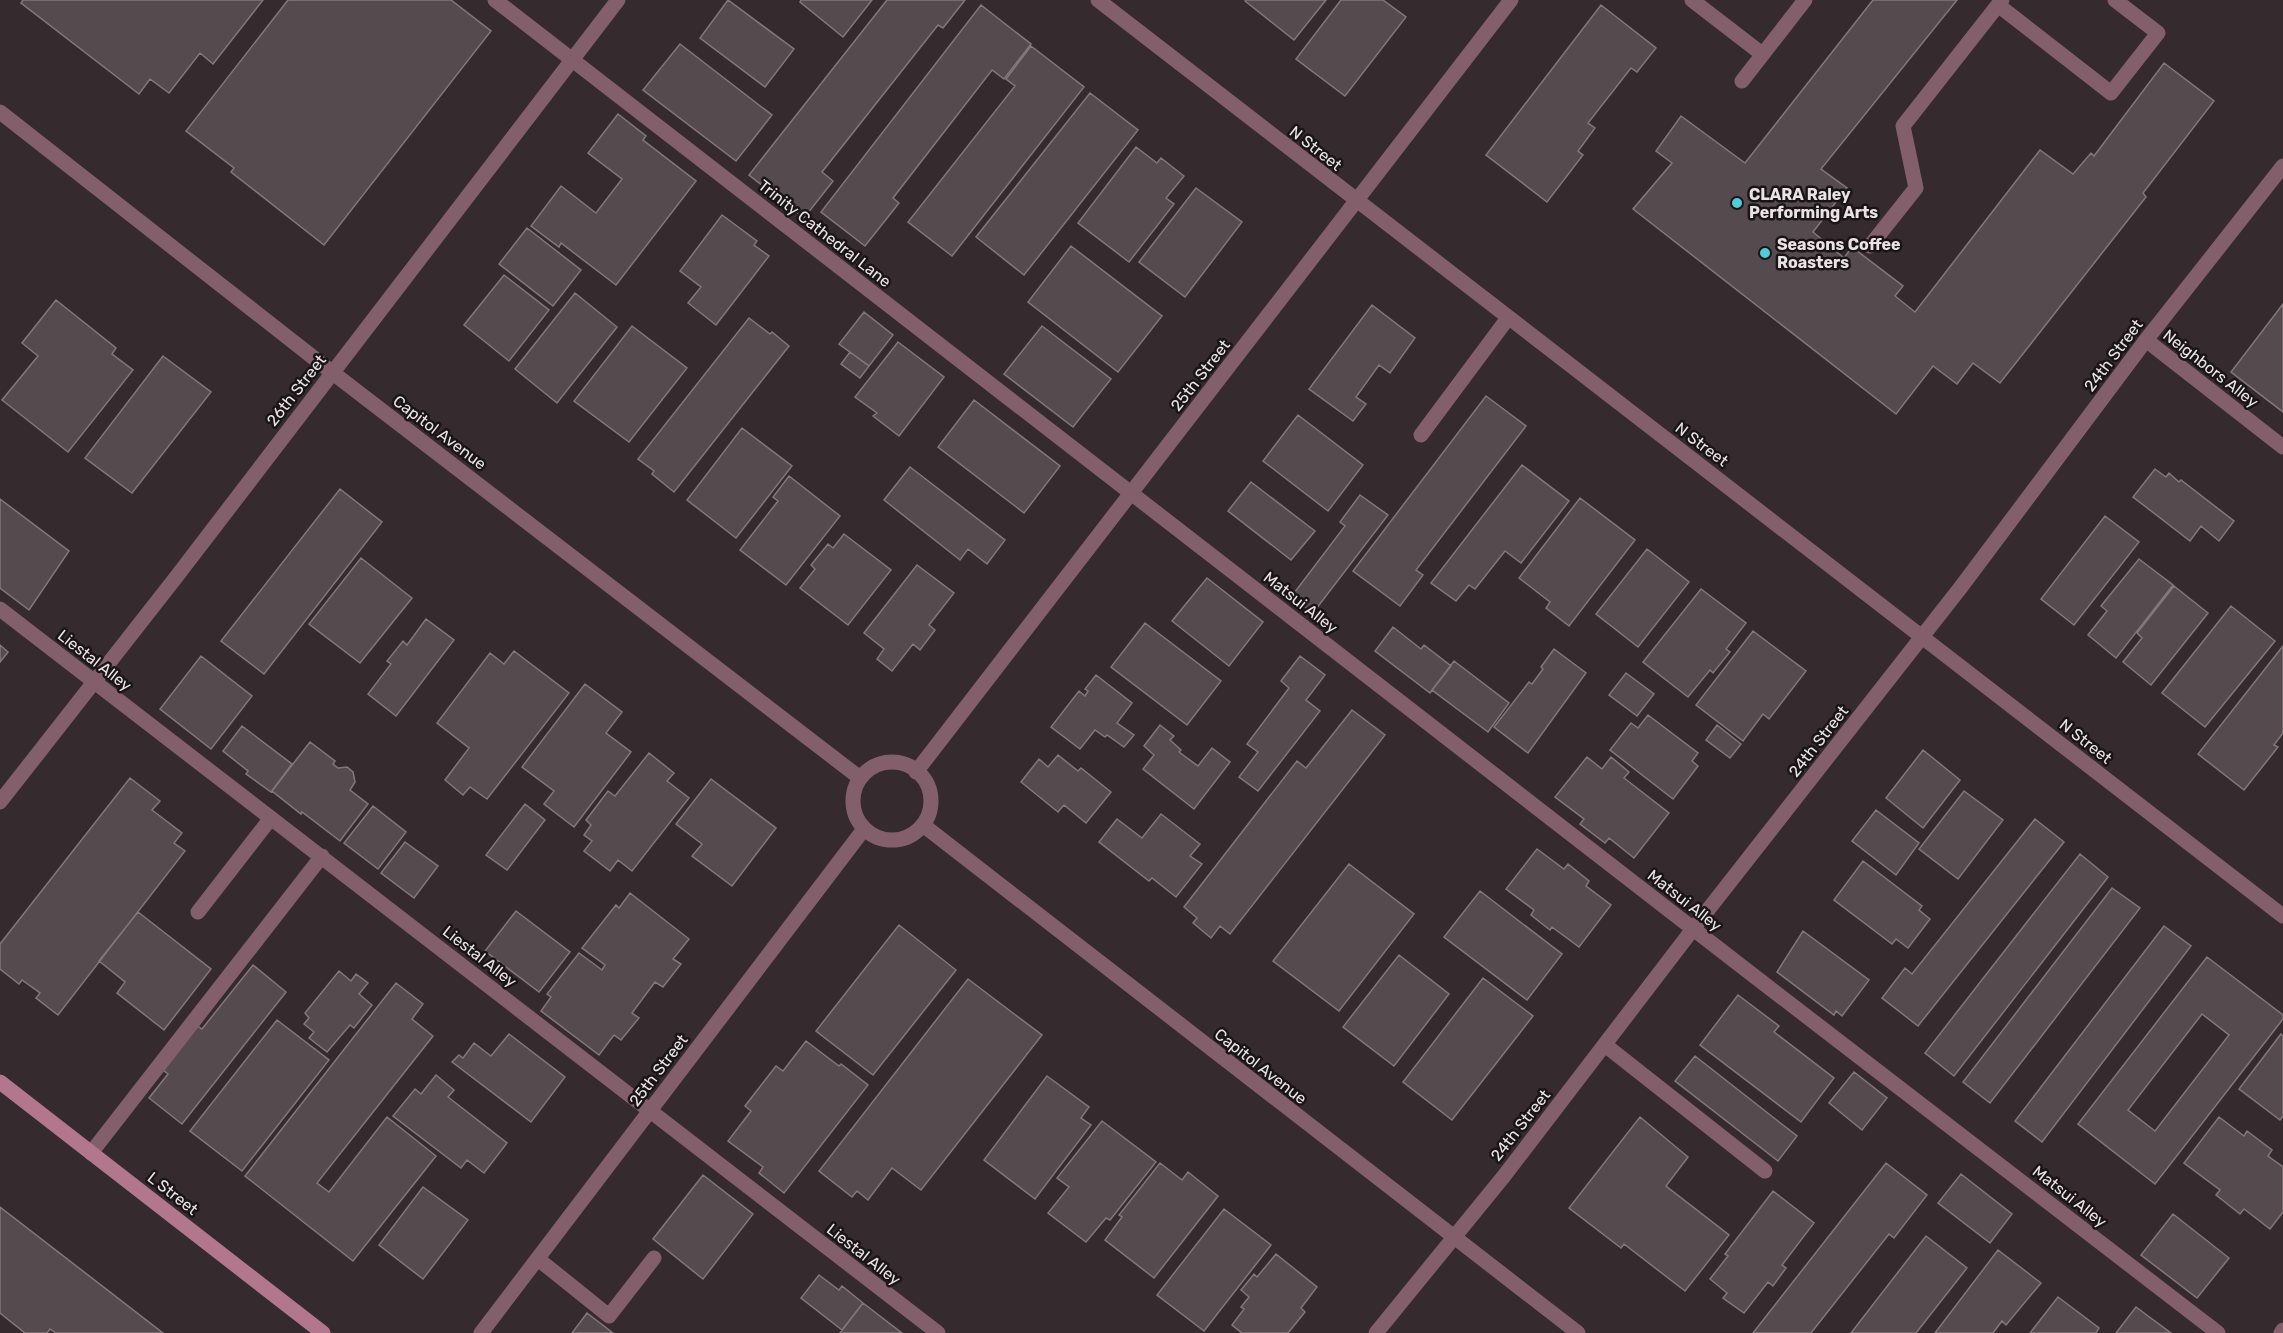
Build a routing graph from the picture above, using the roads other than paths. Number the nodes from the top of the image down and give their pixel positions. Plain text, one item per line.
1 (495, 0) edge
2 (618, 0) edge
3 (1098, 0) edge
4 (1511, 0) edge
5 (1692, 0) edge
6 (1805, 0) edge
7 (2115, 0) edge
8 (2000, 2) edge
9 (1762, 54) junction
10 (573, 59) junction
11 (1742, 81) dead end
12 (0, 112) edge
13 (2283, 166) edge
14 (1357, 202) junction
15 (1870, 246) dead end
16 (1508, 318) junction
17 (2146, 340) junction
18 (333, 372) junction
19 (1421, 435) dead end
20 (2283, 447) edge
21 (1132, 493) junction
22 (0, 609) edge
23 (1923, 636) junction
24 (94, 682) junction
25 (916, 771) junction
26 (860, 778) junction
27 (0, 802) edge
28 (271, 818) junction
29 (923, 825) junction
30 (864, 829) junction
31 (322, 856) junction
32 (198, 912) dead end
33 (2283, 916) edge
34 (1693, 929) junction
35 (1605, 1045) junction
36 (0, 1082) edge
37 (650, 1111) junction
38 (91, 1153) junction
39 (1765, 1171) dead end
40 (1454, 1237) junction
41 (654, 1258) dead end
42 (538, 1259) junction
43 (324, 1333) edge
44 (481, 1333) edge
45 (938, 1333) edge
46 (1376, 1333) edge
47 (1578, 1333) edge
48 (2218, 1333) edge

1 - 10 street, Trinity Cathedral Lane
2 - 10 street, 26th Street
3 - 14 street, N Street
4 - 14 street, 25th Street
5 - 9 street
6 - 9 street
7 - 8 street
8 - 15 street
9 - 11 street
10 - 18 street, 26th Street
10 - 21 street, Trinity Cathedral Lane
12 - 18 street, Capitol Avenue
13 - 17 street, 24th Street
14 - 16 street, N Street
14 - 21 street, 25th Street
16 - 19 street
16 - 23 street, N Street
17 - 20 street, Neighbors Alley
17 - 23 street, 24th Street
18 - 24 street, 26th Street
18 - 26 street, Capitol Avenue
21 - 25 street, 25th Street
21 - 34 street, Matsui Alley
22 - 24 street, Liestal Alley
23 - 33 street, N Street
23 - 34 street, 24th Street
24 - 27 street, 26th Street
24 - 28 street, Liestal Alley
25 - 26 street
25 - 29 street
26 - 30 street
28 - 31 street, Liestal Alley
28 - 32 street
29 - 30 street
29 - 40 street, Capitol Avenue
30 - 37 street, 25th Street
31 - 37 street, Liestal Alley
31 - 38 street
34 - 35 street, 24th Street
34 - 48 street, Matsui Alley
35 - 39 street
35 - 40 street, 24th Street
36 - 38 main road, L Street
37 - 42 street, 25th Street
37 - 45 street, Liestal Alley
38 - 43 main road, L Street
40 - 46 street, 24th Street
40 - 47 street, Capitol Avenue
41 - 42 street
42 - 44 street, 25th Street

